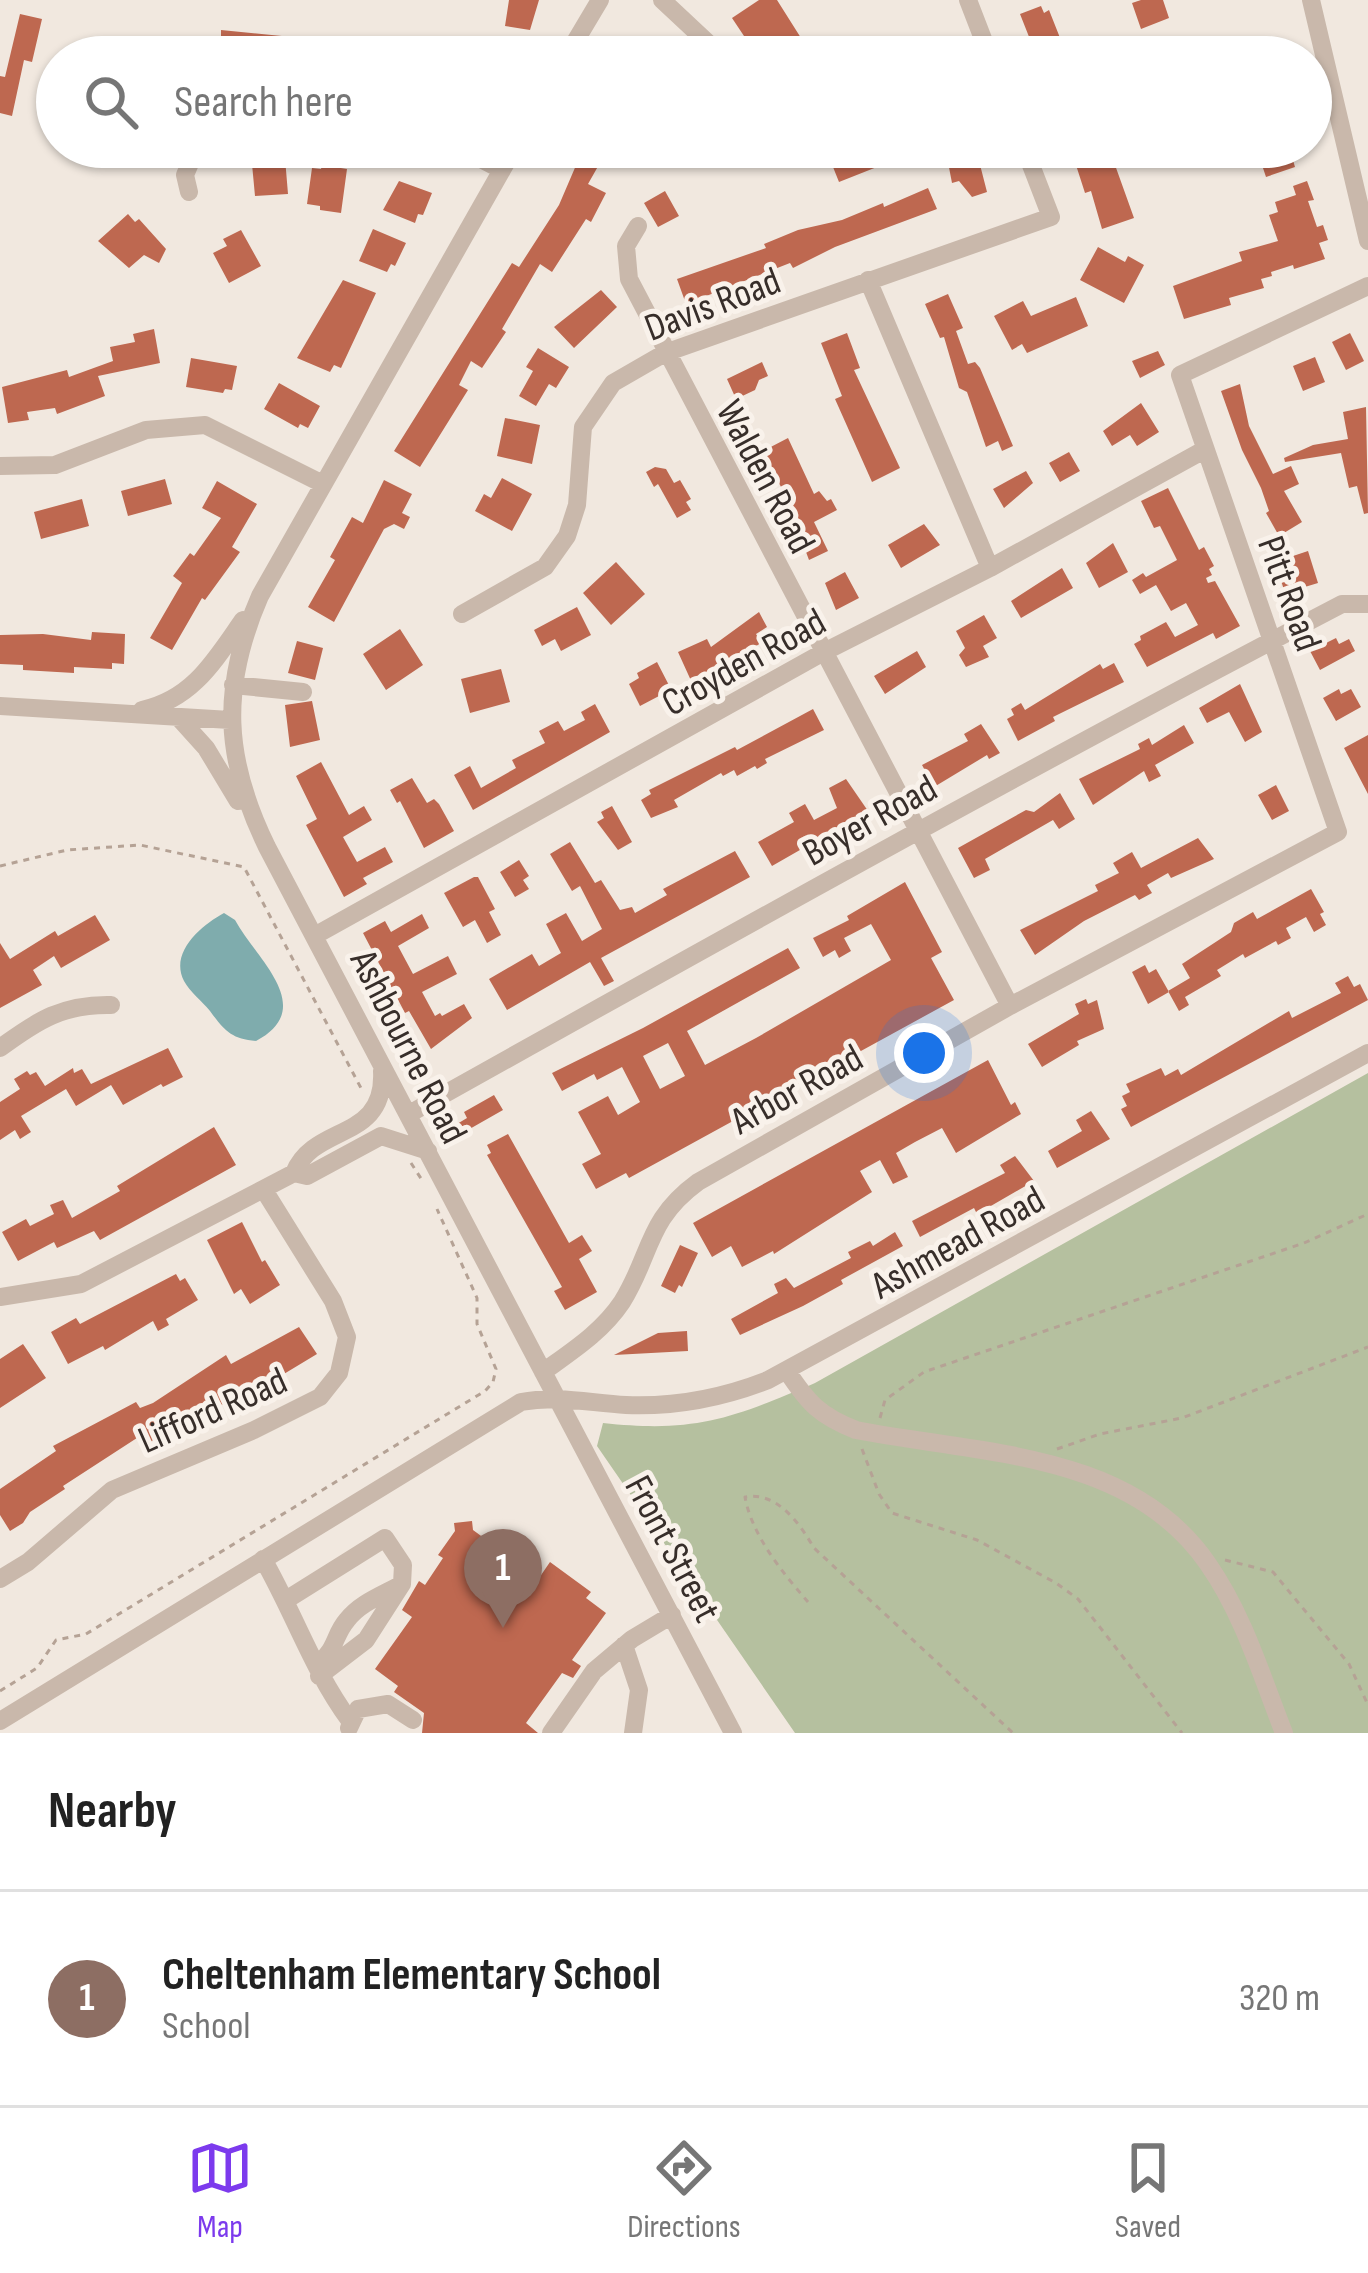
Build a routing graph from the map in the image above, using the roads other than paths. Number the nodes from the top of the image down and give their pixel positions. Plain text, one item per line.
1 (600, 0) edge
2 (662, 0) edge
3 (968, 0) edge
4 (1311, 0) edge
5 (579, 36) edge
6 (701, 36) edge
7 (982, 36) edge
8 (1320, 36) edge
9 (1332, 89) edge
10 (188, 168) edge
11 (498, 168) edge
12 (1032, 168) edge
13 (502, 170) joint
14 (189, 191) dead end
15 (638, 226) dead end
16 (1368, 241) edge
17 (868, 280) junction
18 (1368, 286) edge
19 (665, 352) junction
20 (1204, 450) junction
21 (0, 466) edge
22 (322, 484) junction
23 (990, 568) junction
24 (260, 596) junction
25 (1368, 604) edge
26 (462, 614) dead end
27 (1274, 640) junction
28 (823, 653) junction
29 (233, 685) junction
30 (303, 692) dead end
31 (0, 706) edge
32 (124, 714) junction
33 (178, 717) junction
34 (230, 720) junction
35 (256, 824) junction
36 (916, 830) junction
37 (1338, 832) joint
38 (316, 935) junction
39 (111, 1005) dead end
40 (1010, 1006) junction
41 (0, 1048) edge
42 (1368, 1053) edge
43 (382, 1060) junction
44 (409, 1114) junction
45 (419, 1156) junction
46 (293, 1173) junction
47 (264, 1190) junction
48 (0, 1297) edge
49 (787, 1370) junction
50 (543, 1372) junction
51 (554, 1396) junction
52 (262, 1559) junction
53 (0, 1579) edge
54 (286, 1600) junction
55 (672, 1615) junction
56 (624, 1645) junction
57 (317, 1671) junction
58 (413, 1720) dead end
59 (0, 1721) edge
60 (349, 1727) edge
61 (551, 1733) edge
62 (633, 1733) edge
63 (734, 1733) edge
64 (1284, 1733) edge

1 - 5 street
2 - 6 street
3 - 7 street
4 - 8 street
9 - 16 street
10 - 14 street
11 - 13 street
12 - 17 street, Davis Road
13 - 22 street, Ashbourne Road
15 - 19 street, Walden Road
17 - 19 street, Davis Road
17 - 23 street
18 - 20 street, Pitt Road
19 - 26 street, Davis Road
19 - 28 street, Walden Road
20 - 23 street, Croyden Road
20 - 27 street, Pitt Road
21 - 22 street
22 - 24 street, Ashbourne Road
23 - 28 street, Croyden Road
24 - 29 street, Ashbourne Road
24 - 32 street
25 - 27 street, Boyer Road
27 - 36 street, Boyer Road
27 - 37 street, Pitt Road
28 - 36 street, Walden Road
28 - 38 street, Croyden Road
29 - 30 street
29 - 34 street, Ashbourne Road
31 - 32 street
32 - 33 street
33 - 34 street
33 - 35 street
34 - 35 street, Ashbourne Road
35 - 38 street, Ashbourne Road
36 - 40 street, Walden Road
36 - 44 street, Boyer Road
37 - 40 street, Arbor Road
38 - 43 street, Ashbourne Road
39 - 41 street
40 - 50 street, Arbor Road
42 - 49 street, Ashmead Road
43 - 44 street, Ashbourne Road
43 - 46 street
44 - 45 street, Ashbourne Road
45 - 46 street
45 - 50 street, Ashbourne Road
46 - 47 street
47 - 48 street
47 - 53 street, Lifford Road
49 - 51 street, Ashmead Road
49 - 64 street
50 - 51 street, Ashbourne Road
51 - 52 street
51 - 55 street, Front Street
52 - 54 street
52 - 59 street
54 - 57 street
54 - 57 street
55 - 56 street
55 - 63 street, Front Street
56 - 61 street
56 - 62 street
57 - 60 street
58 - 60 street

